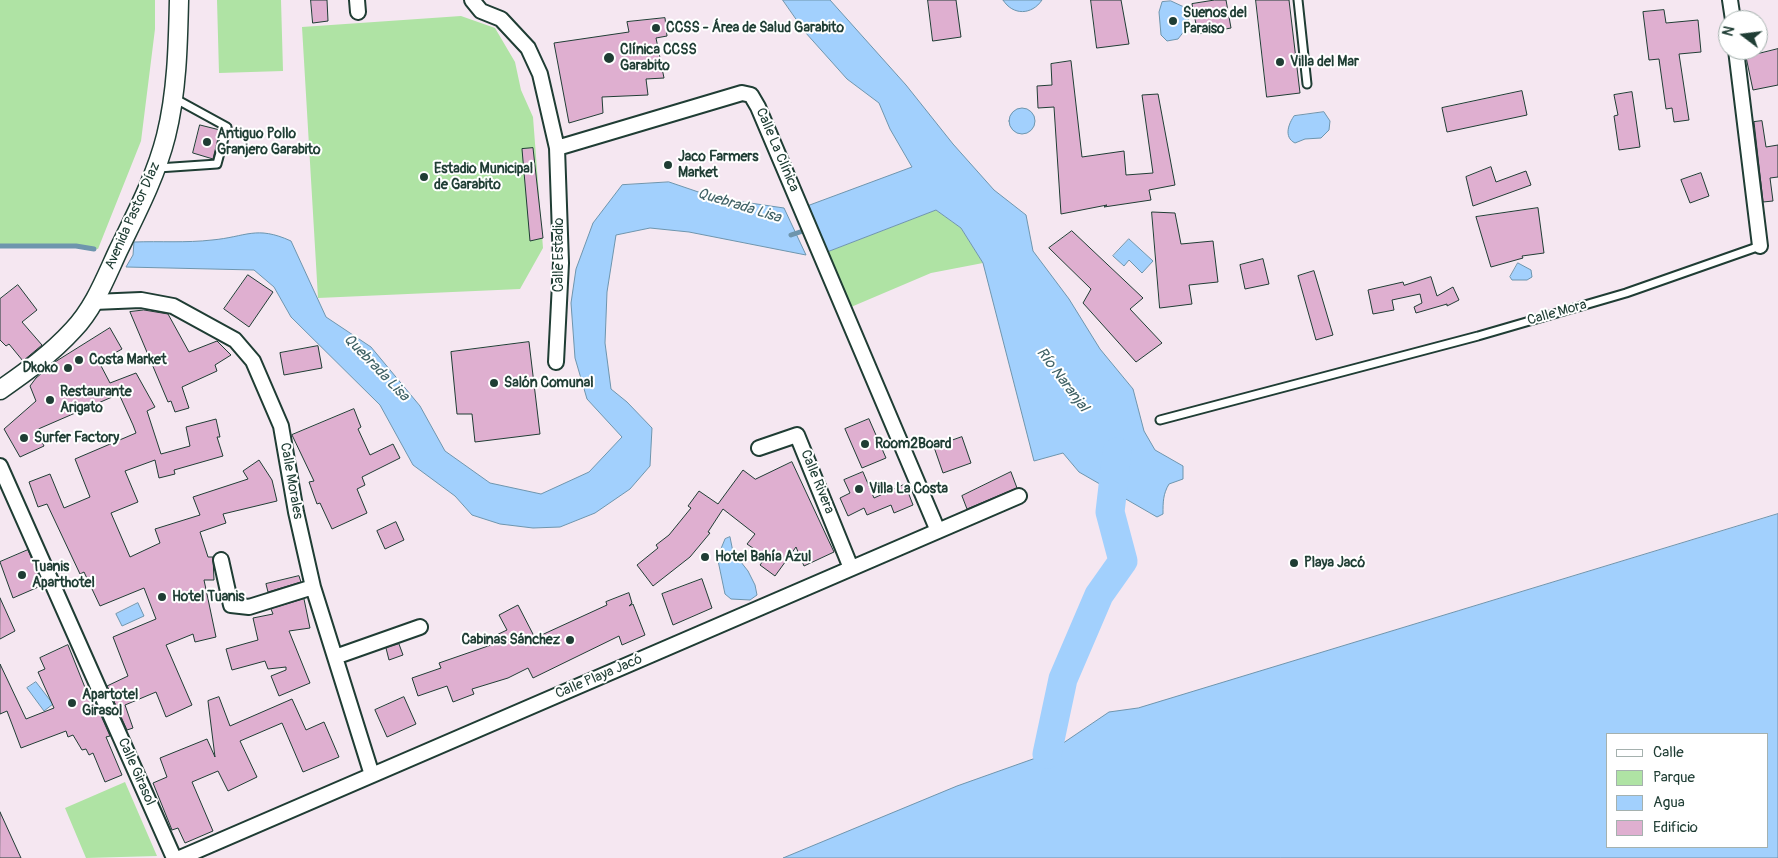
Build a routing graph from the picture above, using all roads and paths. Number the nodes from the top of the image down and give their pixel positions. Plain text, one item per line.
1 (179, 0) edge
2 (472, 0) edge
3 (1298, 0) edge
4 (1737, 60) edge
5 (1307, 84) dead end
6 (173, 97) junction
7 (557, 148) junction
8 (155, 168) junction
9 (1760, 246) joint
10 (94, 302) junction
11 (556, 362) dead end
12 (0, 390) edge
13 (1160, 420) dead end
14 (759, 448) dead end
15 (0, 466) edge
16 (1019, 496) dead end
17 (938, 531) junction
18 (221, 560) dead end
19 (852, 568) junction
20 (313, 587) junction
21 (420, 627) dead end
22 (335, 657) junction
23 (372, 775) junction
24 (174, 858) edge
25 (180, 858) edge

1 - 6 street, Avenida Pastor Díaz
2 - 7 street
3 - 5 lane
4 - 9 street, Calle Mora
6 - 8 street, Avenida Pastor Díaz
6 - 8 lane
7 - 11 street, Calle Estadio
7 - 17 street, Calle La Clínica
8 - 10 street, Avenida Pastor Díaz
9 - 13 lane, Calle Mora
10 - 12 street, Avenida Pastor Díaz
10 - 20 street, Calle Morales
14 - 19 street, Calle Rivera
15 - 24 street, Calle Girasol
16 - 17 street, Calle Playa Jacó
17 - 19 street, Calle Playa Jacó
18 - 20 street
19 - 23 street, Calle Playa Jacó
20 - 22 street, Calle Morales
21 - 22 street
22 - 23 street, Calle Morales
23 - 25 street, Calle Playa Jacó

